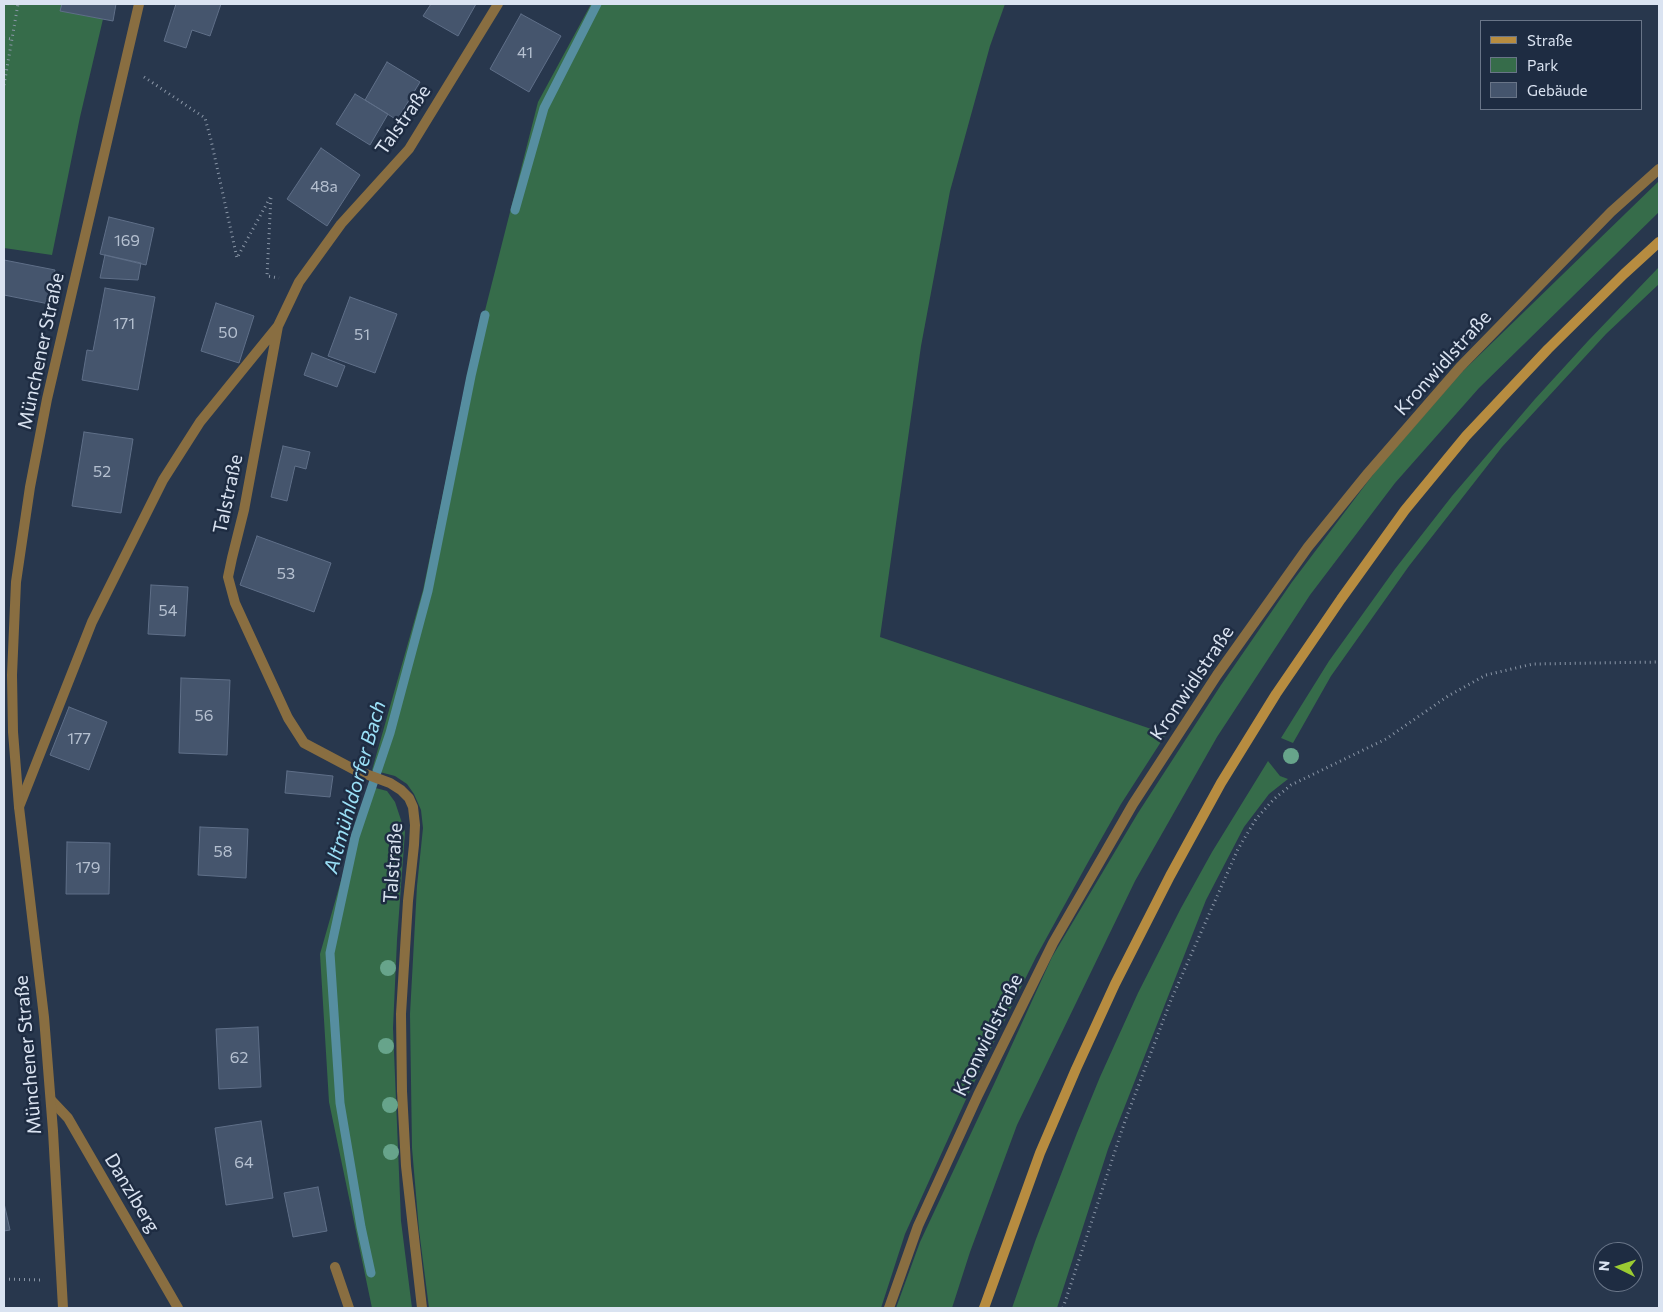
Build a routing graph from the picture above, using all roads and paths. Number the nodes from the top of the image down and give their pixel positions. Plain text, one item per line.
1 (18, 4) edge
2 (139, 4) edge
3 (498, 4) edge
4 (4, 38) edge
5 (12, 39) junction
6 (124, 64) junction
7 (4, 85) edge
8 (1659, 169) edge
9 (1659, 242) edge
10 (299, 282) junction
11 (278, 326) junction
12 (1659, 662) edge
13 (9, 732) edge
14 (19, 807) junction
15 (50, 1100) junction
16 (335, 1267) dead end
17 (4, 1279) edge
18 (61, 1280) junction
19 (63, 1308) edge
20 (178, 1308) edge
21 (349, 1308) edge
22 (422, 1308) edge
23 (889, 1308) edge
24 (984, 1308) edge
25 (1063, 1308) edge

1 - 5 path
2 - 6 street, Münchener Straße
3 - 10 street, Talstraße
4 - 5 path
5 - 7 path
6 - 10 path
6 - 13 street, Münchener Straße
8 - 23 street, Kronwidlstraße
9 - 24 main road
10 - 11 street, Talstraße
11 - 14 street, Talstraße
11 - 22 street, Talstraße
12 - 25 path
13 - 14 street, Münchener Straße
14 - 15 street, Münchener Straße
15 - 18 street, Münchener Straße
15 - 20 street, Danzlberg
16 - 21 street
17 - 18 path
18 - 19 street, Münchener Straße

